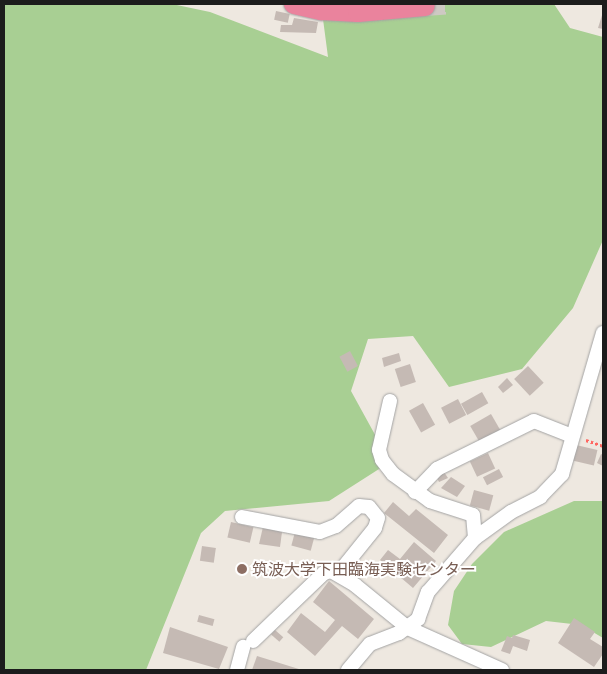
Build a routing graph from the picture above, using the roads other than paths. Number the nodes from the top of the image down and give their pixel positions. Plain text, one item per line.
1 (294, 4) edge
2 (425, 6) dead end
3 (603, 332) edge
4 (390, 402) dead end
5 (572, 436) junction
6 (415, 492) junction
7 (242, 517) dead end
8 (475, 538) junction
9 (338, 574) junction
10 (408, 628) junction
11 (468, 663) edge
12 (237, 670) edge
13 (348, 670) edge
14 (502, 670) edge

1 - 2 highway
3 - 5 street
4 - 6 street
5 - 6 street
5 - 8 street
6 - 8 street
7 - 9 street
8 - 10 street
9 - 10 street
9 - 12 street
10 - 11 street
10 - 13 street
11 - 14 street

